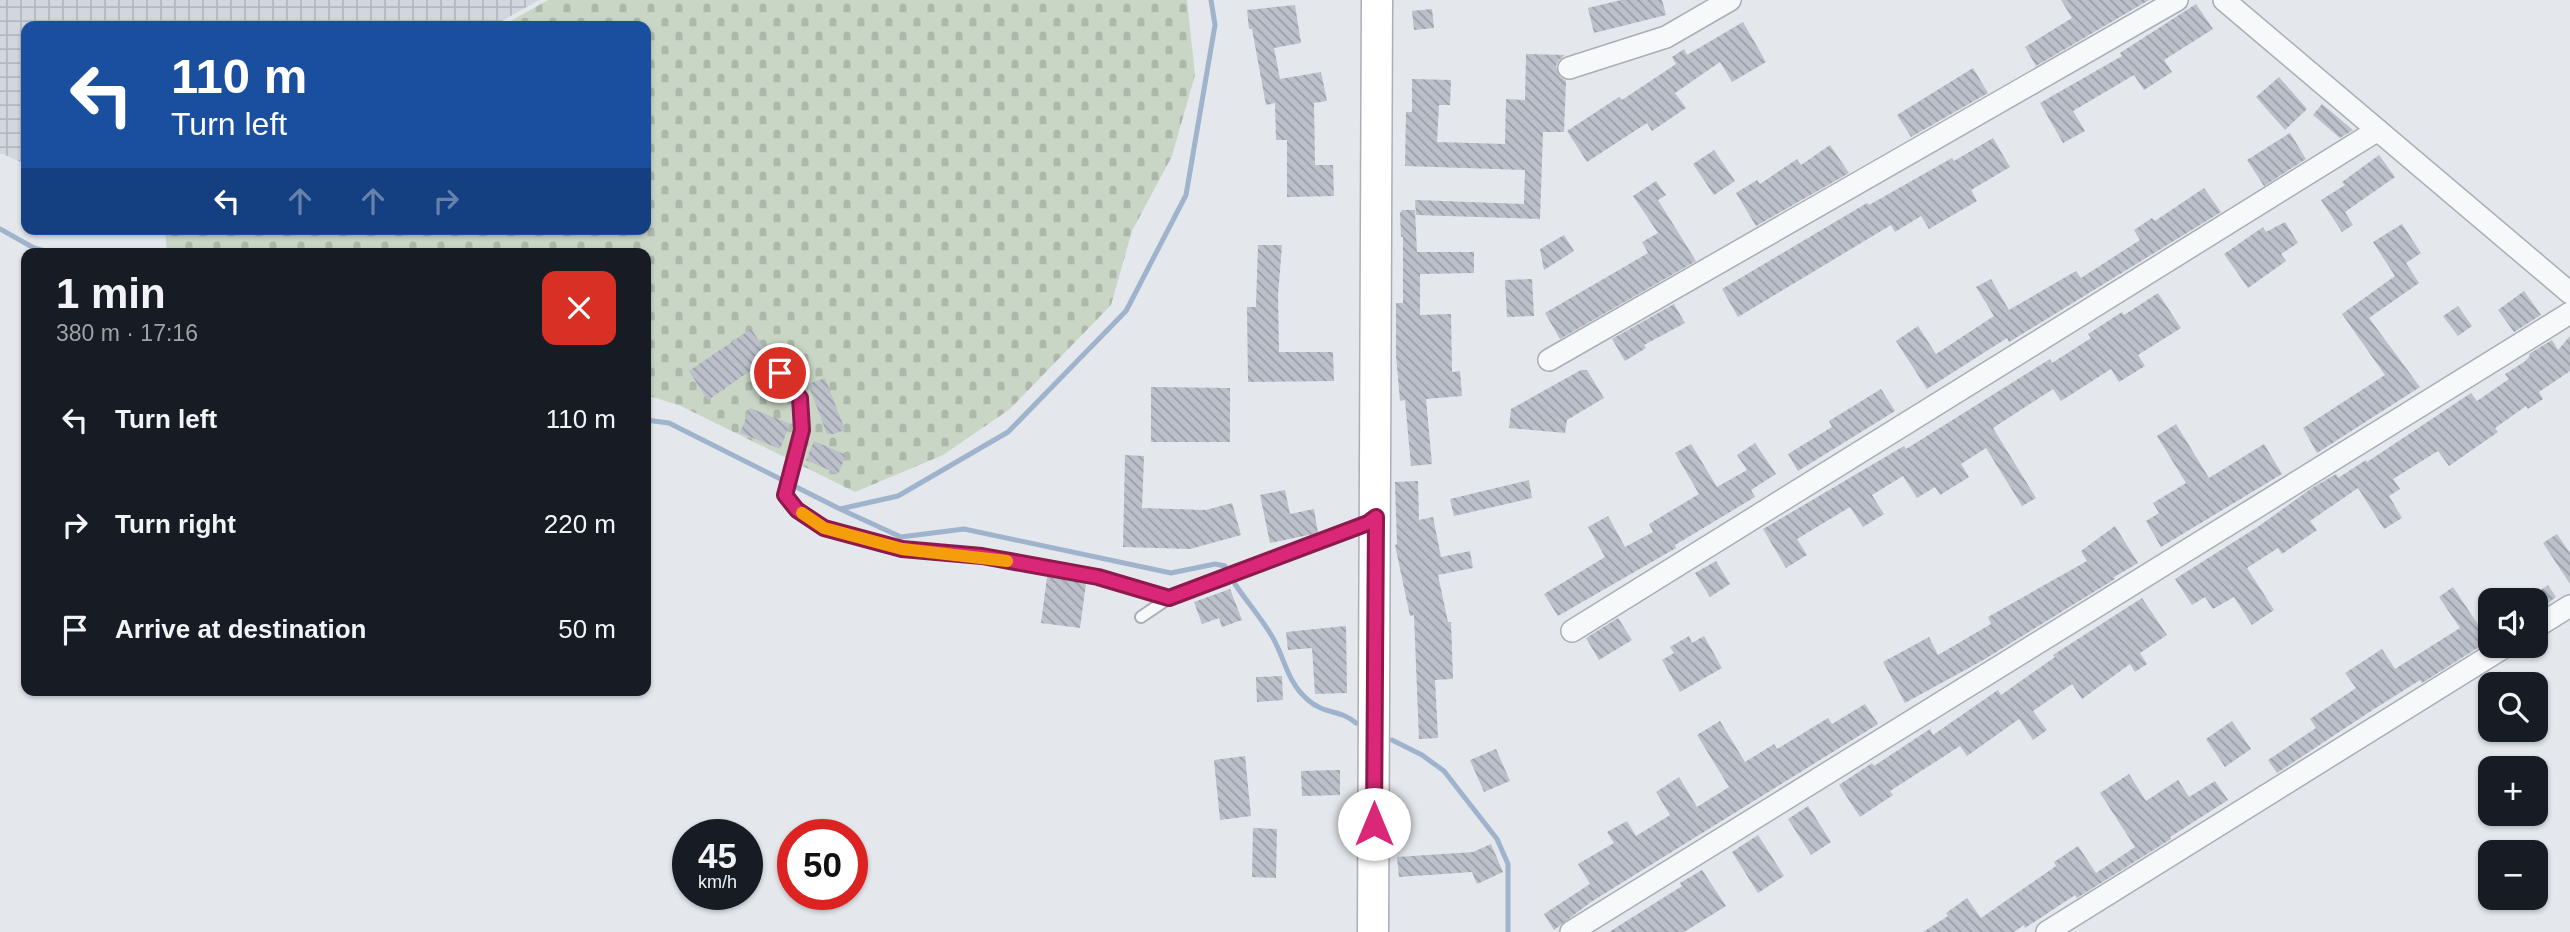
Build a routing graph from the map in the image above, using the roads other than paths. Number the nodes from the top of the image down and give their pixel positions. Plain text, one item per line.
1 (1377, 0) edge
2 (1730, 0) edge
3 (2177, 0) edge
4 (2224, 0) edge
5 (1569, 68) dead end
6 (2378, 130) junction
7 (2570, 293) edge
8 (2570, 313) edge
9 (1549, 360) dead end
10 (780, 373) dead end
11 (1376, 517) junction
12 (1169, 598) junction
13 (2570, 606) edge
14 (1141, 617) dead end
15 (2548, 620) edge
16 (1572, 631) dead end
17 (2487, 658) edge
18 (1373, 932) edge
19 (1571, 932) edge
20 (2048, 932) edge

1 - 11 main road
2 - 5 street
3 - 9 street
4 - 6 street
6 - 7 street
6 - 16 street
8 - 19 street
10 - 12 lane
11 - 12 lane
11 - 18 main road
12 - 14 lane
13 - 15 street
17 - 20 street

